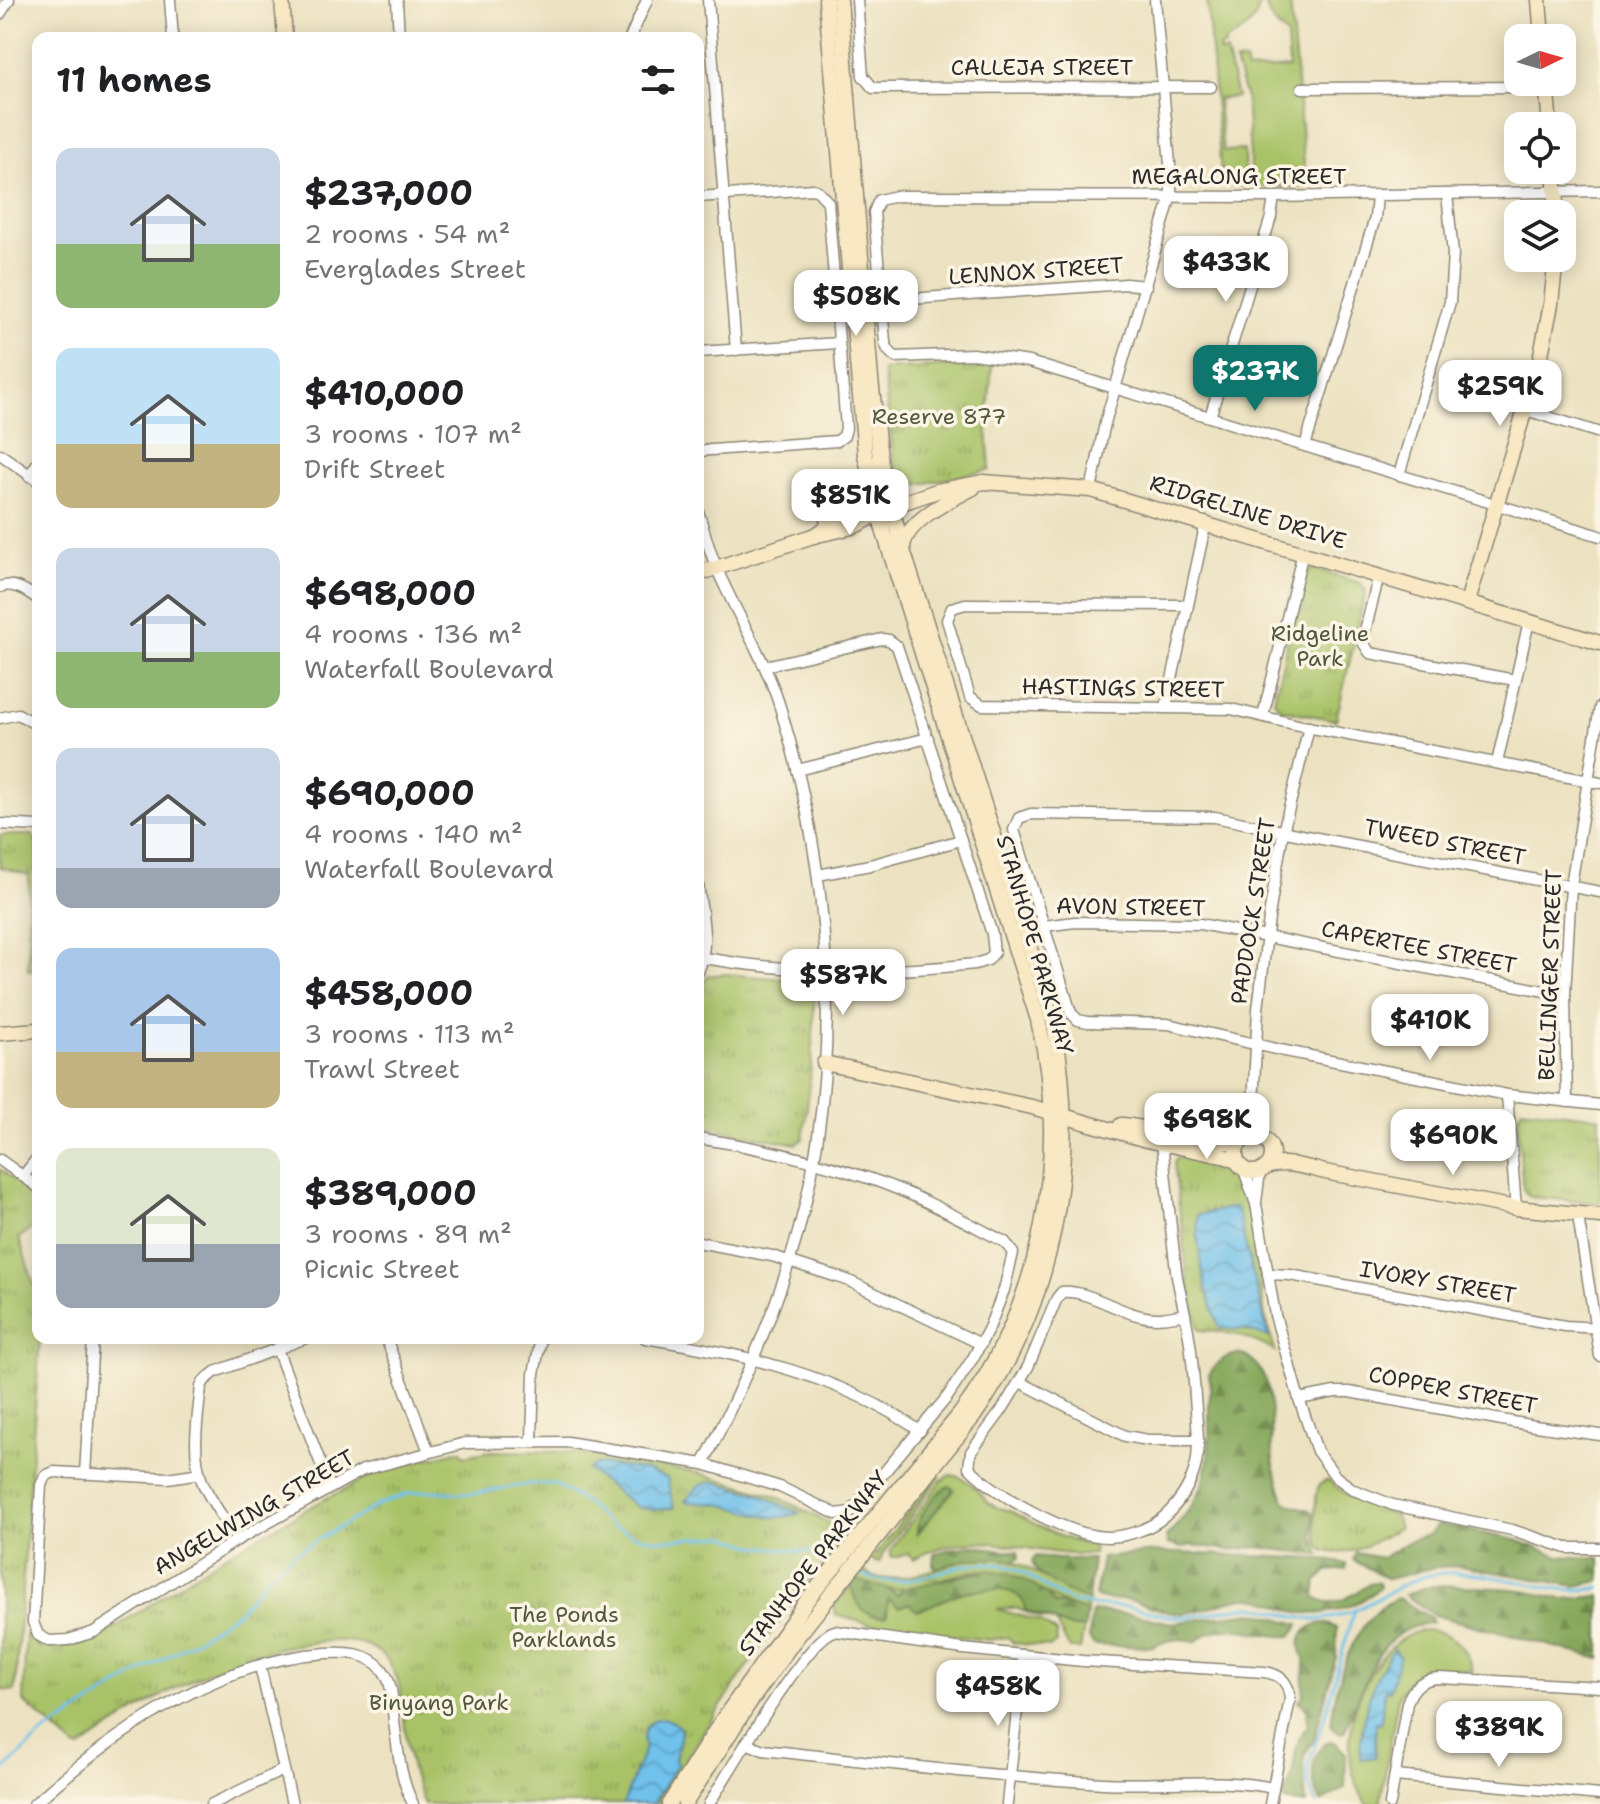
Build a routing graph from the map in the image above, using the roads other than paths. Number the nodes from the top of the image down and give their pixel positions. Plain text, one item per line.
1 (9, 0) edge
2 (170, 0) edge
3 (282, 0) edge
4 (397, 0) edge
5 (647, 0) edge
6 (708, 0) edge
7 (826, 0) edge
8 (840, 0) edge
9 (857, 0) edge
10 (1155, 0) edge
11 (1539, 0) edge
12 (0, 14) edge
13 (1541, 24) edge
14 (173, 32) edge
15 (285, 32) edge
16 (399, 32) edge
17 (633, 32) edge
18 (1504, 85) edge
19 (1163, 87) junction
20 (1211, 87) dead end
21 (1302, 88) dead end
22 (1555, 184) edge
23 (1556, 191) junction
24 (1600, 191) edge
25 (1447, 194) junction
26 (725, 195) junction
27 (1377, 195) junction
28 (1171, 196) junction
29 (704, 197) edge
30 (1274, 197) junction
31 (1556, 200) edge
32 (1554, 272) edge
33 (1146, 286) junction
34 (881, 301) junction
35 (839, 343) junction
36 (736, 350) junction
37 (704, 352) edge
38 (1115, 388) junction
39 (1526, 410) junction
40 (1210, 417) junction
41 (1600, 433) edge
42 (1305, 446) junction
43 (704, 451) edge
44 (0, 454) edge
45 (1399, 475) junction
46 (32, 478) edge
47 (871, 481) junction
48 (984, 482) junction
49 (1091, 490) junction
50 (1497, 505) junction
51 (884, 509) junction
52 (1206, 522) junction
53 (704, 529) edge
54 (814, 536) junction
55 (1600, 536) edge
56 (903, 550) junction
57 (1303, 552) junction
58 (717, 568) junction
59 (704, 572) edge
60 (1379, 575) junction
61 (0, 587) edge
62 (32, 595) edge
63 (1467, 602) junction
64 (1187, 605) junction
65 (1529, 621) junction
66 (1600, 643) edge
67 (765, 666) junction
68 (1515, 680) junction
69 (1166, 707) junction
70 (1600, 707) edge
71 (1263, 716) junction
72 (0, 718) edge
73 (32, 722) edge
74 (1309, 727) junction
75 (928, 738) junction
76 (1497, 763) junction
77 (797, 770) junction
78 (1586, 781) junction
79 (1600, 783) edge
80 (0, 824) edge
81 (32, 826) edge
82 (1283, 832) junction
83 (961, 840) junction
84 (818, 875) junction
85 (1571, 885) junction
86 (1600, 892) edge
87 (1044, 926) junction
88 (1266, 938) junction
89 (704, 958) edge
90 (826, 971) junction
91 (1565, 995) junction
92 (32, 1030) edge
93 (0, 1033) edge
94 (1255, 1044) junction
95 (824, 1063) junction
96 (1507, 1095) junction
97 (1567, 1102) junction
98 (1253, 1104) junction
99 (1600, 1105) edge
100 (1058, 1113) junction
101 (1107, 1127) junction
102 (704, 1139) edge
103 (1244, 1139) junction
104 (1266, 1140) junction
105 (1162, 1143) junction
106 (0, 1160) edge
107 (813, 1161) junction
108 (1240, 1164) junction
109 (32, 1165) edge
110 (1301, 1165) junction
111 (1263, 1169) junction
112 (24, 1175) junction
113 (32, 1182) edge
114 (1256, 1204) junction
115 (1516, 1208) junction
116 (1578, 1216) junction
117 (1600, 1216) edge
118 (704, 1243) edge
119 (790, 1261) junction
120 (1268, 1274) junction
121 (1185, 1314) junction
122 (1598, 1328) edge
123 (93, 1344) edge
124 (290, 1344) edge
125 (388, 1344) edge
126 (540, 1344) edge
127 (678, 1344) edge
128 (981, 1344) junction
129 (277, 1349) junction
130 (1600, 1356) edge
131 (755, 1358) junction
132 (1020, 1382) junction
133 (1299, 1399) junction
134 (920, 1431) junction
135 (1600, 1435) edge
136 (1198, 1440) junction
137 (532, 1441) junction
138 (429, 1452) junction
139 (703, 1464) junction
140 (200, 1473) junction
141 (85, 1474) junction
142 (330, 1488) junction
143 (237, 1540) junction
144 (1600, 1548) edge
145 (857, 1549) junction
146 (1023, 1655) junction
147 (260, 1666) junction
148 (1600, 1687) edge
149 (746, 1743) junction
150 (283, 1770) junction
151 (1010, 1776) junction
152 (1395, 1776) junction
153 (1273, 1788) junction
154 (1600, 1795) edge
155 (34, 1804) edge
156 (212, 1804) edge
157 (292, 1804) edge
158 (413, 1804) edge
159 (669, 1804) edge
160 (685, 1804) edge
161 (709, 1804) edge
162 (1007, 1804) edge
163 (1270, 1804) edge
164 (1390, 1804) edge

1 - 12 street
2 - 14 street
3 - 15 main road
4 - 16 street
5 - 17 street
6 - 26 street
7 - 47 main road, STANHOPE PARKWAY
8 - 51 main road, STANHOPE PARKWAY
9 - 19 street, CALLEJA STREET
10 - 19 street
11 - 13 main road
18 - 21 street
19 - 20 street, CALLEJA STREET
19 - 28 street
22 - 23 main road
23 - 24 street, MEGALONG STREET
23 - 25 street, MEGALONG STREET
23 - 31 main road
25 - 27 street, MEGALONG STREET
25 - 45 street
26 - 29 street
26 - 35 street
26 - 36 street
27 - 30 street, MEGALONG STREET
27 - 42 street
28 - 30 street, MEGALONG STREET
28 - 33 street
28 - 34 street, MEGALONG STREET
30 - 40 street
32 - 39 main road
33 - 34 street, LENNOX STREET
33 - 38 street
34 - 38 street
35 - 36 street
35 - 43 street
36 - 37 street
38 - 40 street
38 - 49 street
39 - 41 street
39 - 50 main road
40 - 42 street
42 - 45 street
44 - 46 street
45 - 50 street
47 - 51 main road, STANHOPE PARKWAY
47 - 54 main road
48 - 49 main road, RIDGELINE DRIVE
48 - 51 main road, RIDGELINE DRIVE
48 - 56 main road
49 - 52 main road, RIDGELINE DRIVE
50 - 55 street
50 - 63 main road
51 - 54 main road, RIDGELINE DRIVE
51 - 56 main road, STANHOPE PARKWAY
51 - 100 main road, STANHOPE PARKWAY
52 - 57 main road, RIDGELINE DRIVE
52 - 64 street
53 - 58 street
54 - 58 main road, RIDGELINE DRIVE
56 - 100 main road, STANHOPE PARKWAY
57 - 60 main road, RIDGELINE DRIVE
57 - 71 street
58 - 59 main road, RIDGELINE DRIVE
58 - 67 street
60 - 63 main road, RIDGELINE DRIVE
60 - 68 street
61 - 62 street
63 - 65 main road, RIDGELINE DRIVE
64 - 69 street
64 - 69 street, HASTINGS STREET
65 - 66 main road, RIDGELINE DRIVE
65 - 68 street
67 - 75 street
67 - 77 street
68 - 76 street
69 - 71 street, HASTINGS STREET
70 - 78 street, BELLINGER STREET
71 - 74 street, HASTINGS STREET
72 - 73 street
74 - 76 street, HASTINGS STREET
74 - 82 street, PADDOCK STREET
75 - 77 street
75 - 83 street
76 - 78 street, HASTINGS STREET
77 - 84 street
78 - 79 street, HASTINGS STREET
78 - 85 street, BELLINGER STREET
80 - 81 street
82 - 85 street, TWEED STREET
82 - 87 street, TWEED STREET
82 - 88 street, PADDOCK STREET
83 - 84 street
83 - 90 street
84 - 90 street
85 - 86 street, TWEED STREET
85 - 91 street, BELLINGER STREET
87 - 88 street, AVON STREET
87 - 94 street
88 - 91 street, CAPERTEE STREET
88 - 94 street, PADDOCK STREET
89 - 90 street
90 - 95 street
91 - 97 street, BELLINGER STREET
92 - 93 main road
94 - 96 street
94 - 98 street, PADDOCK STREET
95 - 100 main road
95 - 107 street
96 - 97 street
96 - 115 street
97 - 99 street
98 - 103 street, PADDOCK STREET
98 - 104 street, PADDOCK STREET
100 - 101 main road
100 - 145 main road, STANHOPE PARKWAY
101 - 103 main road
101 - 105 main road
102 - 107 street
103 - 104 main road
103 - 108 main road
104 - 110 main road
104 - 111 main road
105 - 108 main road
105 - 121 street
106 - 112 street
107 - 119 street
107 - 128 street
108 - 111 main road
108 - 114 street
109 - 112 street
110 - 111 main road
110 - 115 main road
111 - 114 street
112 - 113 street
114 - 120 street
115 - 116 main road
116 - 117 main road
116 - 122 street
118 - 119 street
119 - 128 street
119 - 131 street
120 - 122 street, IVORY STREET
120 - 133 street
121 - 132 street
121 - 136 street
122 - 130 street
123 - 141 street
124 - 129 street
125 - 138 street
126 - 137 street
127 - 131 street
128 - 134 street
129 - 140 street
129 - 142 street
131 - 134 street
131 - 139 street
132 - 136 street
132 - 136 street
133 - 135 street, COPPER STREET
133 - 144 street
134 - 139 street, ANGELWING STREET
137 - 138 street, ANGELWING STREET
137 - 139 street, ANGELWING STREET
138 - 142 street, ANGELWING STREET
140 - 141 street
140 - 143 street
141 - 143 street, ANGELWING STREET
142 - 143 street, ANGELWING STREET
145 - 159 main road, STANHOPE PARKWAY
145 - 160 main road, STANHOPE PARKWAY
146 - 149 street
146 - 151 street
146 - 153 street
147 - 150 street
147 - 155 street
147 - 158 street
148 - 152 street
149 - 151 street
149 - 161 street
150 - 156 street
150 - 157 street
151 - 153 street
151 - 162 street
152 - 154 street
152 - 164 street
153 - 163 street

